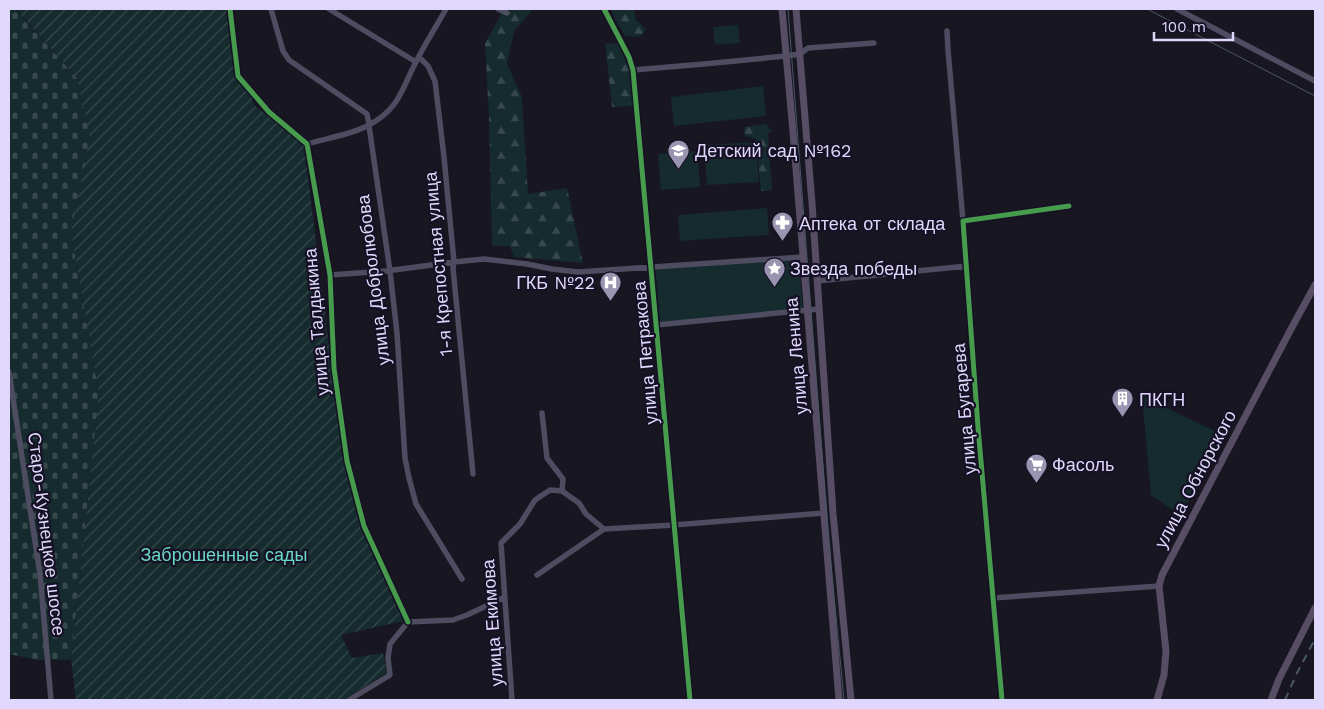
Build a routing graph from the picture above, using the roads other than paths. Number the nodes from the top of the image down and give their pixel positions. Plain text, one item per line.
1 (230, 9) edge
2 (271, 9) edge
3 (329, 9) edge
4 (446, 9) edge
5 (498, 9) edge
6 (604, 9) edge
7 (782, 9) edge
8 (796, 9) edge
9 (1177, 9) edge
10 (507, 13) dead end
11 (948, 32) dead end
12 (874, 43) dead end
13 (800, 54) junction
14 (786, 56) junction
15 (417, 60) junction
16 (633, 70) junction
17 (1315, 81) edge
18 (368, 125) junction
19 (307, 144) junction
20 (1069, 206) dead end
21 (963, 221) junction
22 (803, 257) junction
23 (454, 262) junction
24 (967, 266) junction
25 (651, 267) junction
26 (390, 271) junction
27 (330, 275) junction
28 (817, 281) junction
29 (1315, 285) edge
30 (819, 308) junction
31 (807, 310) junction
32 (656, 325) junction
33 (9, 372) edge
34 (542, 413) dead end
35 (473, 474) dead end
36 (562, 491) junction
37 (824, 513) junction
38 (674, 525) junction
39 (604, 528) junction
40 (537, 575) dead end
41 (462, 579) dead end
42 (1159, 586) junction
43 (505, 597) junction
44 (993, 598) junction
45 (1315, 608) edge
46 (408, 622) junction
47 (51, 700) edge
48 (348, 700) edge
49 (512, 700) edge
50 (690, 700) edge
51 (839, 700) edge
52 (851, 700) edge
53 (1002, 700) edge
54 (1156, 700) edge
55 (1271, 700) edge

1 - 19 street
2 - 18 street, улица Добролюбова
3 - 15 street
4 - 15 street
5 - 10 street
6 - 16 street, улица Петракова
7 - 14 main road, улица Ленина
8 - 13 main road, улица Ленина
9 - 17 street
11 - 21 street, улица Бугарева
12 - 13 street
13 - 14 street
13 - 28 main road, улица Ленина
14 - 16 street
14 - 22 main road, улица Ленина
15 - 18 street
15 - 23 street, 1-я Крепостная улица
16 - 25 street, улица Петракова
18 - 19 street
18 - 26 street, улица Добролюбова
19 - 27 street, улица Талдыкина
20 - 21 street
21 - 24 street, улица Бугарева
22 - 25 street
22 - 31 main road, улица Ленина
23 - 25 street
23 - 26 street
23 - 35 street, 1-я Крепостная улица
24 - 28 street
24 - 44 street, улица Бугарева
25 - 32 street, улица Петракова
26 - 27 street
26 - 41 street, улица Добролюбова
27 - 46 street, улица Талдыкина
28 - 30 main road, улица Ленина
29 - 42 main road, улица Обнорского
30 - 31 street
30 - 52 main road, улица Ленина
31 - 32 street
31 - 37 main road, улица Ленина
32 - 38 street, улица Петракова
33 - 47 street, Старо-Кузнецкое шоссе
34 - 36 street
36 - 39 street
36 - 43 street, улица Екимова
37 - 38 street
37 - 51 main road, улица Ленина
38 - 39 street
38 - 50 street, улица Петракова
39 - 40 street
42 - 44 street
42 - 54 main road, улица Обнорского
43 - 46 street
43 - 49 street, улица Екимова
44 - 53 street, улица Бугарева
45 - 55 main road
46 - 48 street

